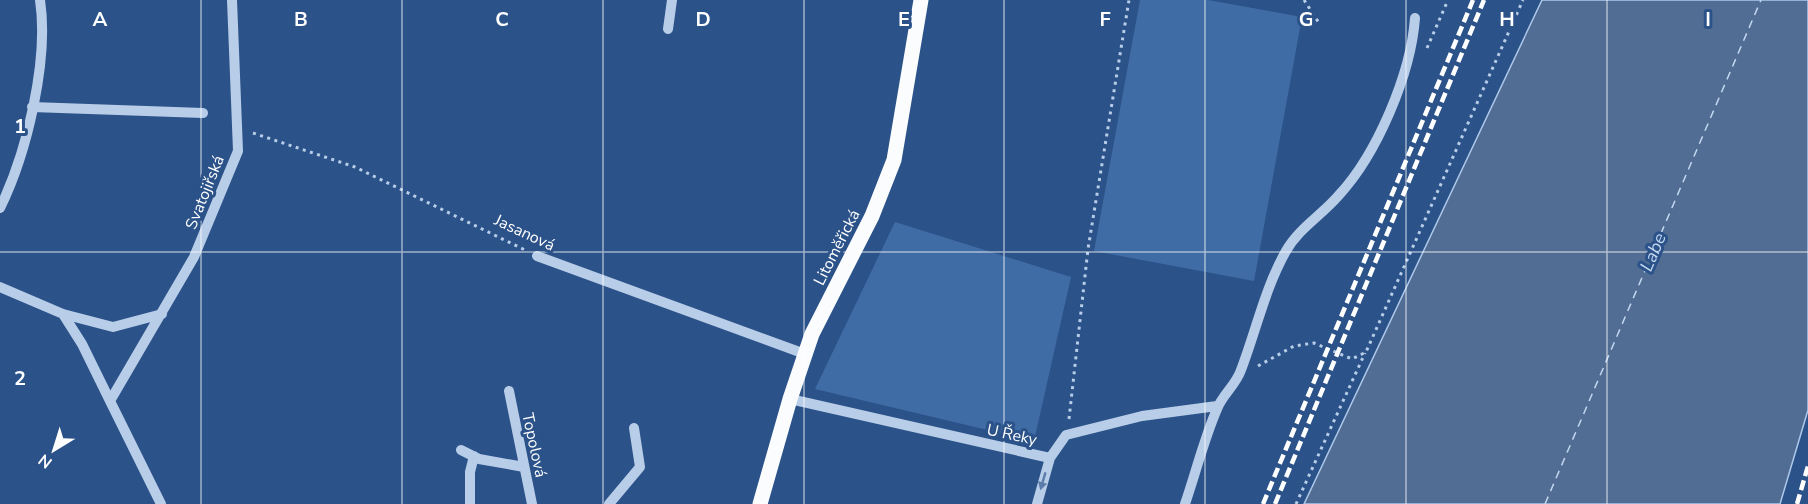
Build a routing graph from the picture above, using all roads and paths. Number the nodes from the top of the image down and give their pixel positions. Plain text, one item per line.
1 (40, 0) edge
2 (232, 0) edge
3 (672, 0) edge
4 (921, 0) edge
5 (1130, 0) edge
6 (1304, 0) edge
7 (1523, 0) edge
8 (1415, 18) dead end
9 (1319, 23) dead end
10 (668, 29) dead end
11 (32, 107) junction
12 (203, 113) dead end
13 (237, 128) junction
14 (0, 208) edge
15 (537, 256) joint
16 (0, 288) edge
17 (63, 314) junction
18 (162, 314) junction
19 (1366, 352) junction
20 (805, 354) junction
21 (1240, 374) junction
22 (509, 391) dead end
23 (790, 399) junction
24 (110, 401) junction
25 (1217, 406) junction
26 (634, 428) dead end
27 (1066, 435) junction
28 (461, 450) dead end
29 (474, 456) junction
30 (1050, 458) junction
31 (524, 467) junction
32 (161, 504) edge
33 (470, 504) edge
34 (532, 504) edge
35 (609, 504) edge
36 (760, 504) edge
37 (1037, 504) edge
38 (1185, 504) edge
39 (1296, 504) edge

1 - 11 street
2 - 13 street, Svatojiřská
3 - 10 street
4 - 20 main road, Litoměřická
5 - 27 path
6 - 9 path
7 - 19 path
8 - 21 street
11 - 12 street
11 - 14 street
13 - 15 path, Jasanová
13 - 18 street, Svatojiřská
15 - 20 street, Jasanová
16 - 17 street
17 - 18 street
17 - 24 street
18 - 24 street, Svatojiřská
19 - 21 path
19 - 39 path
20 - 23 main road, Litoměřická
21 - 25 street
22 - 31 street, Topolová
23 - 30 street, U Řeky
23 - 36 main road, Litoměřická
24 - 32 street
25 - 27 street
25 - 38 street
26 - 35 street
27 - 30 street, U Řeky
28 - 29 street
29 - 31 street
29 - 33 street
30 -> 37 street
31 - 34 street, Topolová

